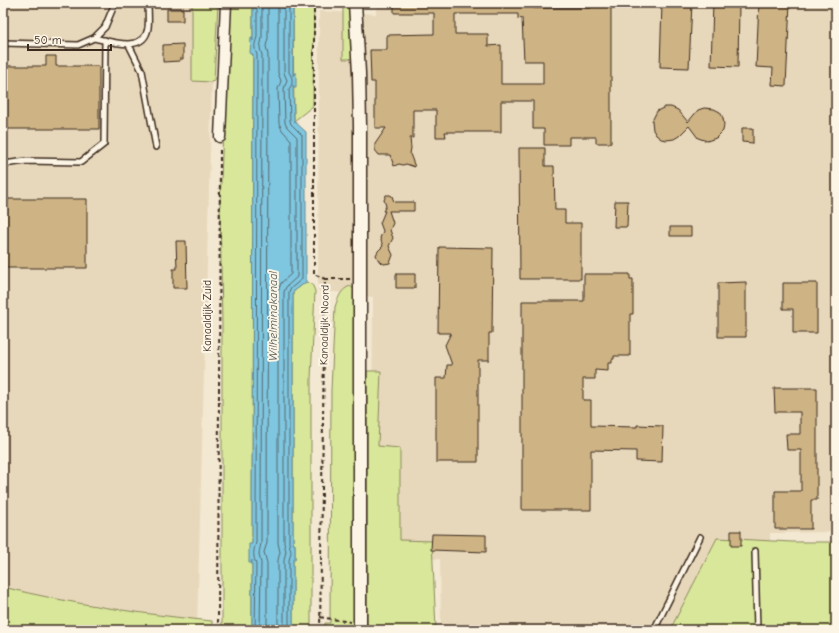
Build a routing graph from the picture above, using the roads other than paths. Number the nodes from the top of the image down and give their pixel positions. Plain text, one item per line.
1 (116, 3) edge
2 (148, 3) edge
3 (226, 3) edge
4 (355, 3) edge
5 (94, 38) junction
6 (105, 40) junction
7 (3, 43) edge
8 (129, 45) junction
9 (220, 137) road end
10 (156, 147) dead end
11 (3, 164) edge
12 (700, 536) dead end
13 (755, 551) dead end
14 (360, 627) edge
15 (654, 630) edge
16 (757, 630) edge

1 - 5 lane
2 - 8 lane
3 - 9 street
4 - 14 street
5 - 6 lane
5 - 7 lane
6 - 8 lane
6 - 11 lane
8 - 10 lane
12 - 15 lane
13 - 16 lane

